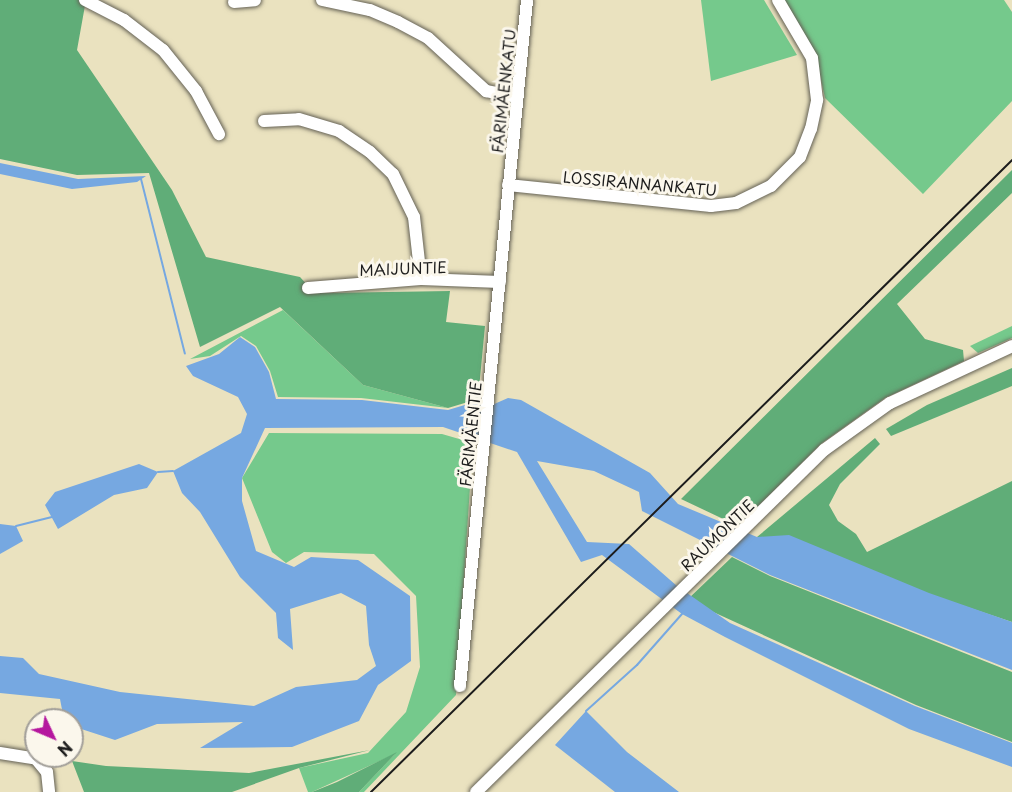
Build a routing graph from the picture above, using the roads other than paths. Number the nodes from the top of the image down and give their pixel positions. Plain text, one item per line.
1 (85, 0) edge
2 (255, 0) edge
3 (322, 0) edge
4 (528, 0) edge
5 (778, 0) edge
6 (234, 2) dead end
7 (517, 97) junction
8 (264, 121) dead end
9 (219, 134) dead end
10 (508, 185) junction
11 (421, 279) junction
12 (500, 282) junction
13 (308, 288) dead end
14 (1012, 346) edge
15 (460, 686) dead end
16 (0, 753) edge
17 (49, 792) edge
18 (476, 792) edge

1 - 9 street
2 - 6 street
3 - 7 street
4 - 7 street, FÄRIMÄENKATU
5 - 10 street, LOSSIRANNANKATU
7 - 10 street, FÄRIMÄENKATU
8 - 11 street
10 - 12 street, FÄRIMÄENTIE
11 - 12 street, MAIJUNTIE
11 - 13 street, MAIJUNTIE
12 - 15 street, FÄRIMÄENTIE
14 - 18 street, RAUMONTIE
16 - 17 street

